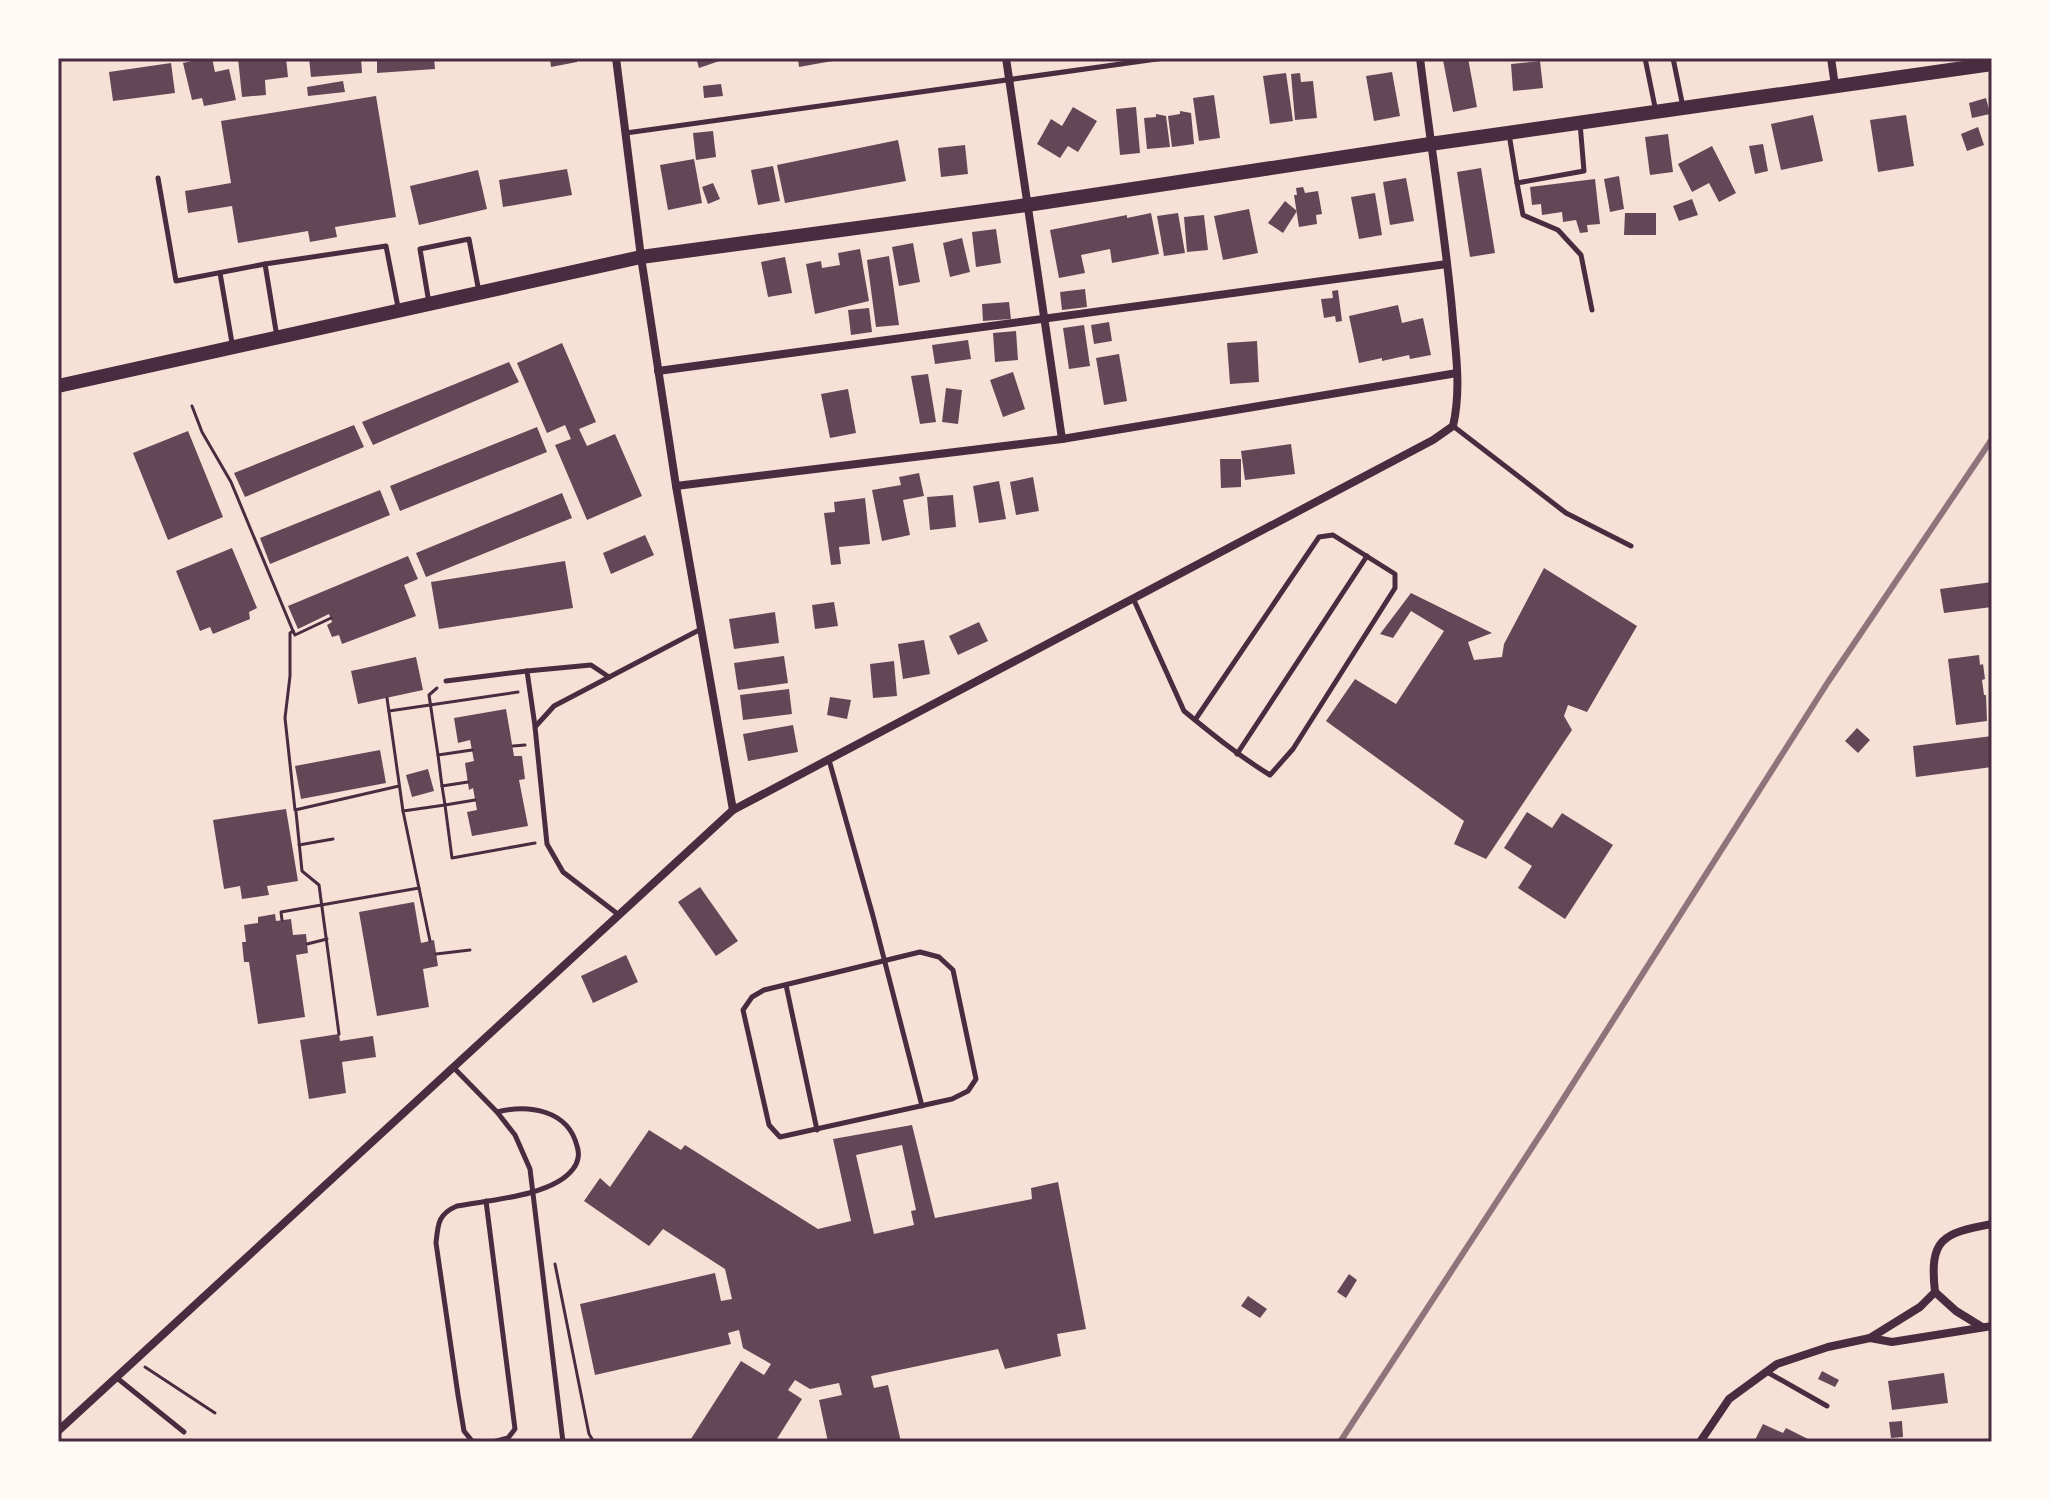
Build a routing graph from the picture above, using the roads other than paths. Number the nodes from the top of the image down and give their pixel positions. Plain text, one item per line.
1 (616, 58) edge
2 (1006, 58) edge
3 (1164, 58) edge
4 (1420, 58) edge
5 (1645, 58) edge
6 (1673, 58) edge
7 (1831, 58) edge
8 (1992, 64) edge
9 (1009, 80) junction
10 (1835, 86) junction
11 (1683, 108) junction
12 (1656, 112) junction
13 (1580, 122) junction
14 (626, 133) junction
15 (1509, 133) junction
16 (1430, 144) junction
17 (158, 178) dead end
18 (1517, 183) junction
19 (1027, 205) junction
20 (641, 257) junction
21 (265, 264) junction
22 (1447, 264) junction
23 (220, 273) junction
24 (479, 293) junction
25 (429, 304) junction
26 (1592, 310) dead end
27 (399, 312) junction
28 (1045, 319) junction
29 (277, 339) junction
30 (233, 348) junction
31 (658, 371) junction
32 (1457, 373) junction
33 (58, 386) edge
34 (1453, 426) junction
35 (1062, 439) junction
36 (676, 486) junction
37 (1631, 546) dead end
38 (1367, 556) junction
39 (1133, 597) junction
40 (701, 629) junction
41 (527, 671) junction
42 (609, 677) junction
43 (446, 681) road end
44 (1195, 720) junction
45 (535, 727) junction
46 (1237, 754) junction
47 (829, 760) junction
48 (733, 810) junction
49 (619, 915) junction
50 (885, 961) junction
51 (786, 985) junction
52 (453, 1067) junction
53 (922, 1106) junction
54 (497, 1112) junction
55 (817, 1130) junction
56 (533, 1192) junction
57 (486, 1201) junction
58 (1992, 1224) edge
59 (1935, 1292) junction
60 (1987, 1326) edge
61 (1870, 1338) junction
62 (1766, 1371) junction
63 (116, 1377) junction
64 (1827, 1406) dead end
65 (58, 1431) edge
66 (184, 1432) dead end
67 (477, 1442) edge
68 (493, 1442) edge
69 (563, 1442) edge
70 (1700, 1442) edge

1 - 14 street
2 - 9 street
3 - 9 lane
4 - 16 street
5 - 12 lane
6 - 11 lane
7 - 10 street
8 - 10 main road
9 - 14 lane
9 - 19 street
10 - 11 main road
11 - 12 main road
12 - 13 main road
13 - 15 main road
13 - 18 lane
14 - 20 street
15 - 16 main road
15 - 18 lane
16 - 19 main road
16 - 22 street
17 - 23 lane
18 - 26 lane
19 - 20 main road
19 - 28 street
20 - 24 main road
20 - 31 street
21 - 23 lane
21 - 27 lane
21 - 29 lane
22 - 28 street
22 - 32 street
23 - 30 lane
24 - 25 main road
24 - 25 lane
25 - 27 main road
27 - 29 main road
28 - 31 street
28 - 35 street
29 - 30 main road
30 - 33 main road
31 - 36 street
32 - 34 street
32 - 35 street
34 - 37 lane
34 - 39 street
35 - 36 street
36 - 40 street
38 - 44 lane
38 - 46 lane
38 - 46 lane
39 - 44 lane
39 - 47 street
40 - 42 lane
40 - 48 street
41 - 42 lane
41 - 43 lane
41 - 45 lane
42 - 45 lane
44 - 46 lane
45 - 49 lane
47 - 48 street
47 - 50 lane
48 - 49 street
49 - 52 street
50 - 51 lane
50 - 53 lane
50 - 53 lane
51 - 55 lane
51 - 55 lane
52 - 54 lane
52 - 63 street
53 - 55 lane
54 - 56 lane
54 - 56 lane
56 - 57 lane
56 - 69 lane
57 - 67 lane
57 - 68 lane
58 - 59 street
59 - 60 street
59 - 61 street
60 - 61 street
61 - 62 street
62 - 64 lane
62 - 70 street
63 - 65 street
63 - 66 lane

